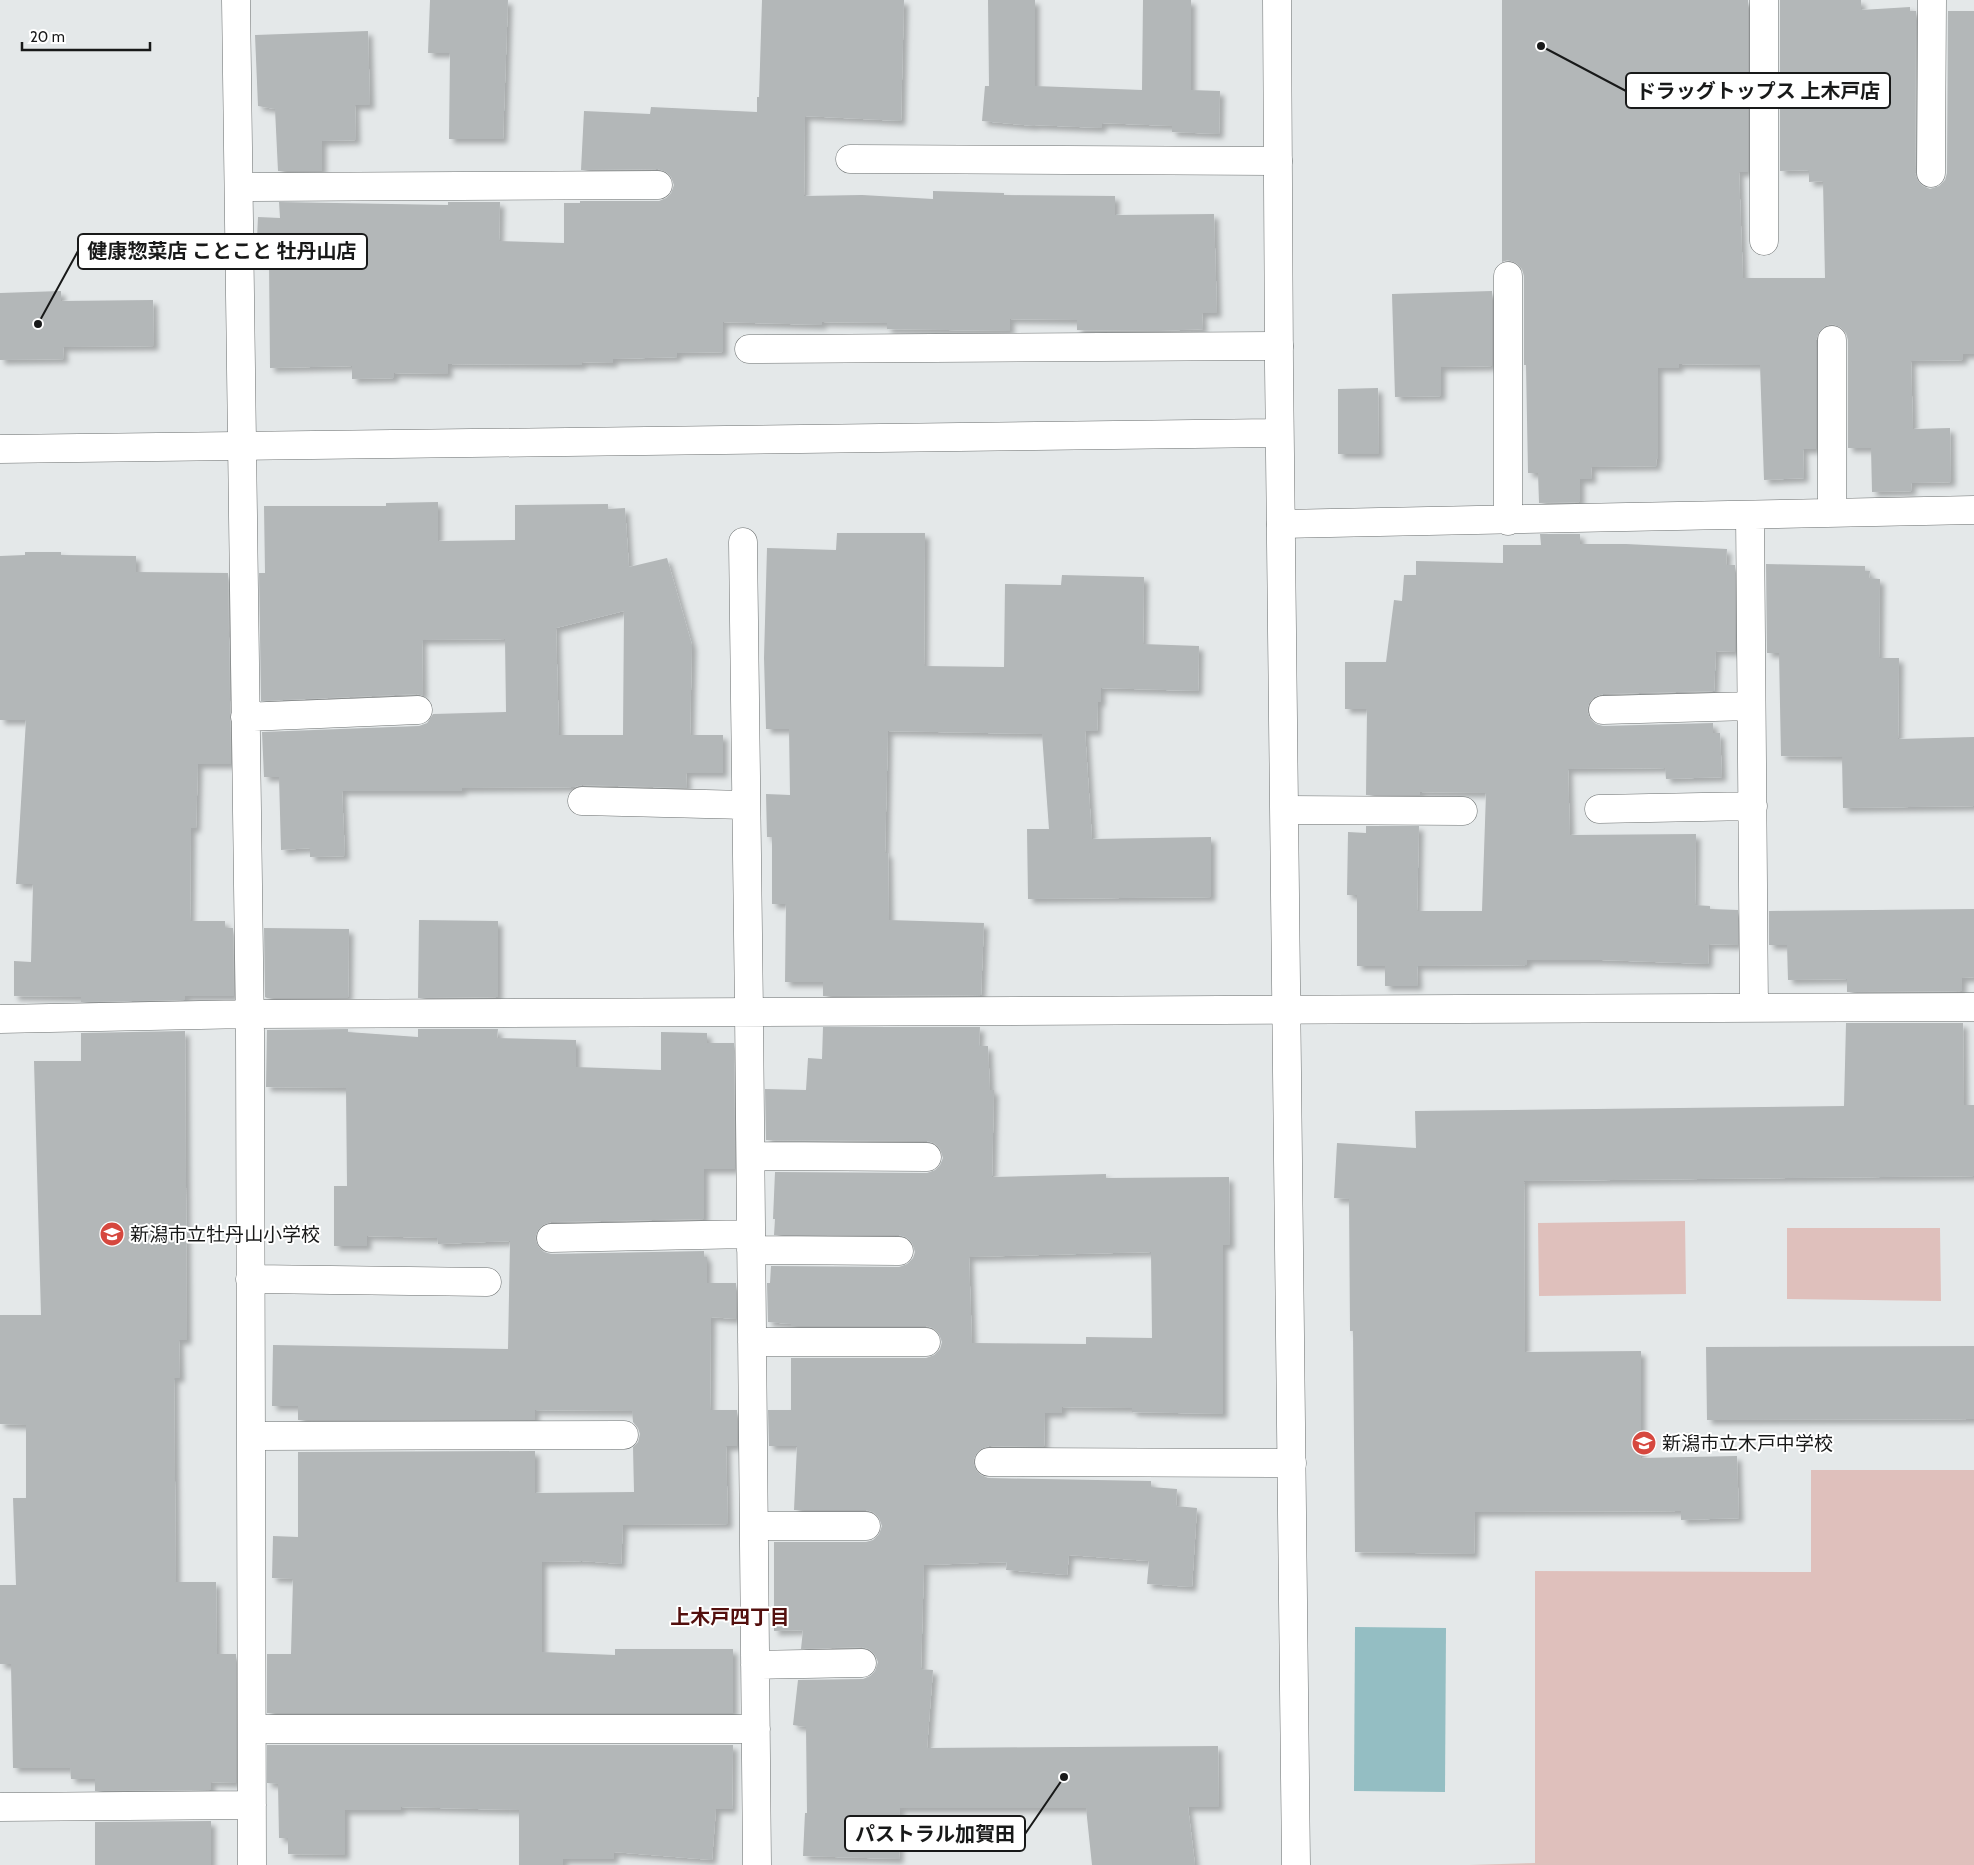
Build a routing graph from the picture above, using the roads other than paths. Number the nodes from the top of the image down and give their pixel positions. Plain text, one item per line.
1 (236, 0) edge
2 (1277, 0) edge
3 (1764, 0) edge
4 (1932, 0) edge
5 (850, 159) dead end
6 (1278, 161) junction
7 (1931, 173) dead end
8 (658, 185) dead end
9 (239, 187) junction
10 (1764, 241) dead end
11 (1508, 276) dead end
12 (1832, 340) dead end
13 (1279, 346) junction
14 (749, 349) dead end
15 (1279, 433) junction
16 (241, 445) junction
17 (0, 449) edge
18 (1974, 510) edge
19 (1832, 513) junction
20 (1750, 515) junction
21 (1508, 520) junction
22 (1282, 524) junction
23 (742, 542) dead end
24 (1751, 706) junction
25 (418, 710) dead end
26 (1602, 710) dead end
27 (245, 717) junction
28 (582, 801) dead end
29 (746, 805) junction
30 (1753, 806) junction
31 (1599, 809) dead end
32 (1285, 810) junction
33 (1463, 811) dead end
34 (1974, 1007) edge
35 (1754, 1008) junction
36 (1286, 1011) junction
37 (749, 1012) junction
38 (250, 1014) junction
39 (0, 1018) edge
40 (751, 1156) junction
41 (928, 1157) dead end
42 (551, 1238) dead end
43 (751, 1242) junction
44 (899, 1251) dead end
45 (250, 1279) junction
46 (487, 1282) dead end
47 (752, 1342) junction
48 (926, 1342) dead end
49 (624, 1435) dead end
50 (251, 1436) junction
51 (989, 1462) dead end
52 (1292, 1463) junction
53 (754, 1526) junction
54 (866, 1526) dead end
55 (862, 1663) dead end
56 (755, 1665) junction
57 (252, 1729) junction
58 (756, 1729) junction
59 (252, 1805) junction
60 (0, 1807) edge
61 (252, 1865) edge
62 (757, 1865) edge
63 (1296, 1865) edge

1 - 9 street
2 - 6 street
3 - 10 street
4 - 7 street
5 - 6 street
6 - 13 street
8 - 9 street
9 - 16 street
11 - 21 street
12 - 19 street
13 - 14 street
13 - 15 street
15 - 16 street
15 - 22 street
16 - 17 street
16 - 27 street
18 - 19 street
19 - 20 street
20 - 21 street
20 - 24 street
21 - 22 street
22 - 32 street
23 - 29 street
24 - 26 street
24 - 30 street
25 - 27 street
27 - 38 street
28 - 29 street
29 - 37 street
30 - 31 street
30 - 35 street
32 - 33 street
32 - 36 street
34 - 35 street
35 - 36 street
36 - 37 street
36 - 52 street
37 - 38 street
37 - 40 street
38 - 39 street
38 - 45 street
40 - 41 street
40 - 43 street
42 - 43 street
43 - 44 street
43 - 47 street
45 - 46 street
45 - 50 street
47 - 48 street
47 - 53 street
49 - 50 street
50 - 57 street
51 - 52 street
52 - 63 street
53 - 54 street
53 - 56 street
55 - 56 street
56 - 58 street
57 - 58 street
57 - 59 street
58 - 62 street
59 - 60 street
59 - 61 street

